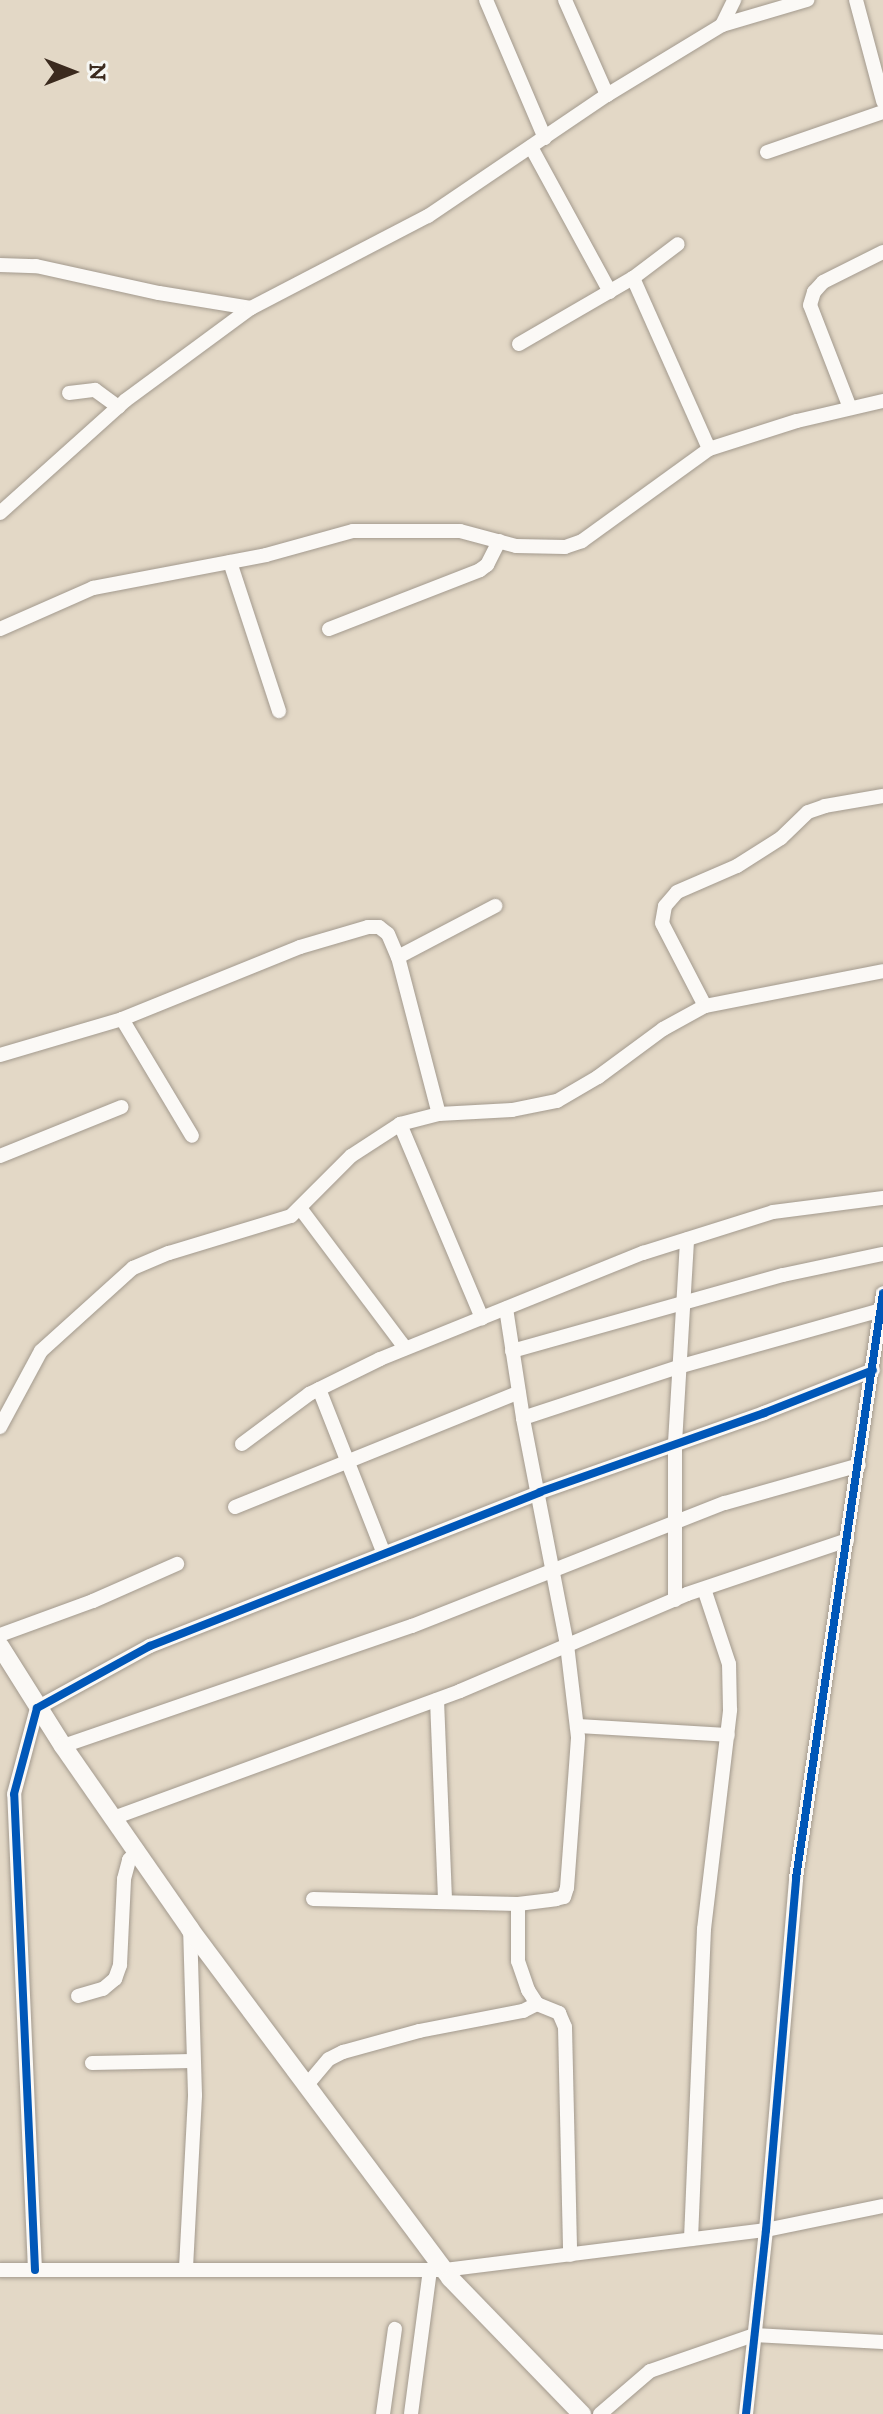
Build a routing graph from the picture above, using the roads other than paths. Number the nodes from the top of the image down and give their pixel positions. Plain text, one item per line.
1 (486, 0) edge
2 (565, 0) edge
3 (734, 0) edge
4 (807, 0) edge
5 (856, 0) edge
6 (722, 25) junction
7 (607, 95) junction
8 (883, 101) edge
9 (883, 112) edge
10 (545, 138) junction
11 (531, 147) junction
12 (767, 152) dead end
13 (678, 244) dead end
14 (883, 252) edge
15 (0, 265) edge
16 (633, 278) junction
17 (610, 292) junction
18 (251, 308) junction
19 (519, 344) dead end
20 (69, 393) dead end
21 (883, 401) edge
22 (118, 407) junction
23 (850, 408) junction
24 (709, 449) junction
25 (0, 513) edge
26 (499, 541) junction
27 (230, 562) junction
28 (0, 629) edge
29 (329, 629) dead end
30 (279, 711) dead end
31 (883, 796) edge
32 (495, 906) dead end
33 (398, 957) junction
34 (883, 971) edge
35 (705, 1006) junction
36 (122, 1019) junction
37 (0, 1055) edge
38 (121, 1107) dead end
39 (439, 1114) junction
40 (400, 1124) junction
41 (192, 1136) dead end
42 (0, 1156) edge
43 (883, 1198) edge
44 (300, 1208) junction
45 (687, 1239) junction
46 (883, 1254) edge
47 (883, 1293) edge
48 (681, 1304) junction
49 (506, 1308) junction
50 (881, 1310) junction
51 (482, 1318) junction
52 (405, 1348) junction
53 (512, 1351) junction
54 (678, 1367) junction
55 (873, 1370) junction
56 (319, 1389) junction
57 (519, 1392) junction
58 (875, 1408) edge
59 (523, 1418) junction
60 (0, 1427) edge
61 (675, 1443) junction
62 (242, 1444) dead end
63 (349, 1461) junction
64 (859, 1465) junction
65 (540, 1492) junction
66 (235, 1507) dead end
67 (677, 1522) junction
68 (847, 1540) junction
69 (384, 1554) junction
70 (177, 1564) dead end
71 (552, 1570) junction
72 (704, 1589) junction
73 (675, 1600) junction
74 (0, 1635) edge
75 (567, 1645) junction
76 (0, 1646) edge
77 (437, 1700) junction
78 (37, 1708) junction
79 (577, 1726) junction
80 (728, 1735) junction
81 (63, 1746) junction
82 (116, 1817) junction
83 (138, 1850) junction
84 (313, 1899) dead end
85 (445, 1902) junction
86 (518, 1904) junction
87 (190, 1929) junction
88 (78, 1996) dead end
89 (537, 2004) junction
90 (192, 2061) junction
91 (92, 2063) dead end
92 (306, 2086) junction
93 (883, 2206) edge
94 (766, 2230) junction
95 (691, 2239) junction
96 (570, 2255) junction
97 (186, 2268) junction
98 (0, 2270) edge
99 (35, 2270) junction
100 (437, 2270) junction
101 (395, 2329) dead end
102 (754, 2335) junction
103 (883, 2342) edge
104 (383, 2414) edge
105 (411, 2414) edge
106 (582, 2414) edge
107 (600, 2414) edge
108 (746, 2414) edge

1 - 10 street
2 - 7 street
3 - 6 street
4 - 6 street
5 - 8 street
6 - 7 street
7 - 10 street
9 - 12 street
10 - 11 street
11 - 17 street
11 - 18 street
13 - 16 street
14 - 23 street
15 - 18 street
16 - 17 street
16 - 24 street
17 - 19 street
18 - 22 street
20 - 22 street
21 - 23 street
22 - 25 street
23 - 24 street
24 - 26 street
26 - 27 street
26 - 29 street
27 - 28 street
27 - 30 street
31 - 35 street
32 - 33 street
33 - 36 street
33 - 39 street
34 - 35 street
35 - 39 street
36 - 37 street
36 - 41 street
38 - 42 street
39 - 40 street
40 - 44 street
40 - 51 street
43 - 45 street
44 - 52 street
44 - 60 street
45 - 48 street
45 - 49 street
46 - 48 street
47 - 50 street
48 - 53 street
48 - 54 street
49 - 51 street
49 - 53 street
50 - 54 street
50 - 55 street
51 - 52 street
52 - 56 street
53 - 57 street
54 - 59 street
54 - 61 street
55 - 58 street
55 - 61 street
56 - 62 street
56 - 63 street
57 - 59 street
57 - 63 street
58 - 64 street
59 - 65 street
61 - 65 street
61 - 67 street
63 - 66 street
63 - 69 street
64 - 67 street
64 - 68 street
65 - 69 street
65 - 71 street
67 - 71 street
67 - 73 street
68 - 72 street
68 - 94 street
69 - 78 street
70 - 74 street
71 - 75 street
71 - 81 street
72 - 73 street
72 - 80 street
73 - 75 street
75 - 77 street
75 - 79 street
76 - 78 street
77 - 82 street
77 - 85 street
78 - 81 street
78 - 99 street
79 - 80 street
79 - 86 street
80 - 95 street
81 - 82 street
82 - 83 street
83 - 87 street
83 - 88 street
84 - 85 street
85 - 86 street
86 - 89 street
87 - 90 street
87 - 92 street
89 - 92 street
89 - 96 street
90 - 91 street
90 - 97 street
92 - 100 street
93 - 94 street
94 - 95 street
94 - 102 street
95 - 96 street
96 - 100 street
97 - 99 street
97 - 100 street
98 - 99 street
100 - 105 street
100 - 106 street
101 - 104 street
102 - 103 street
102 - 107 street
102 - 108 street

